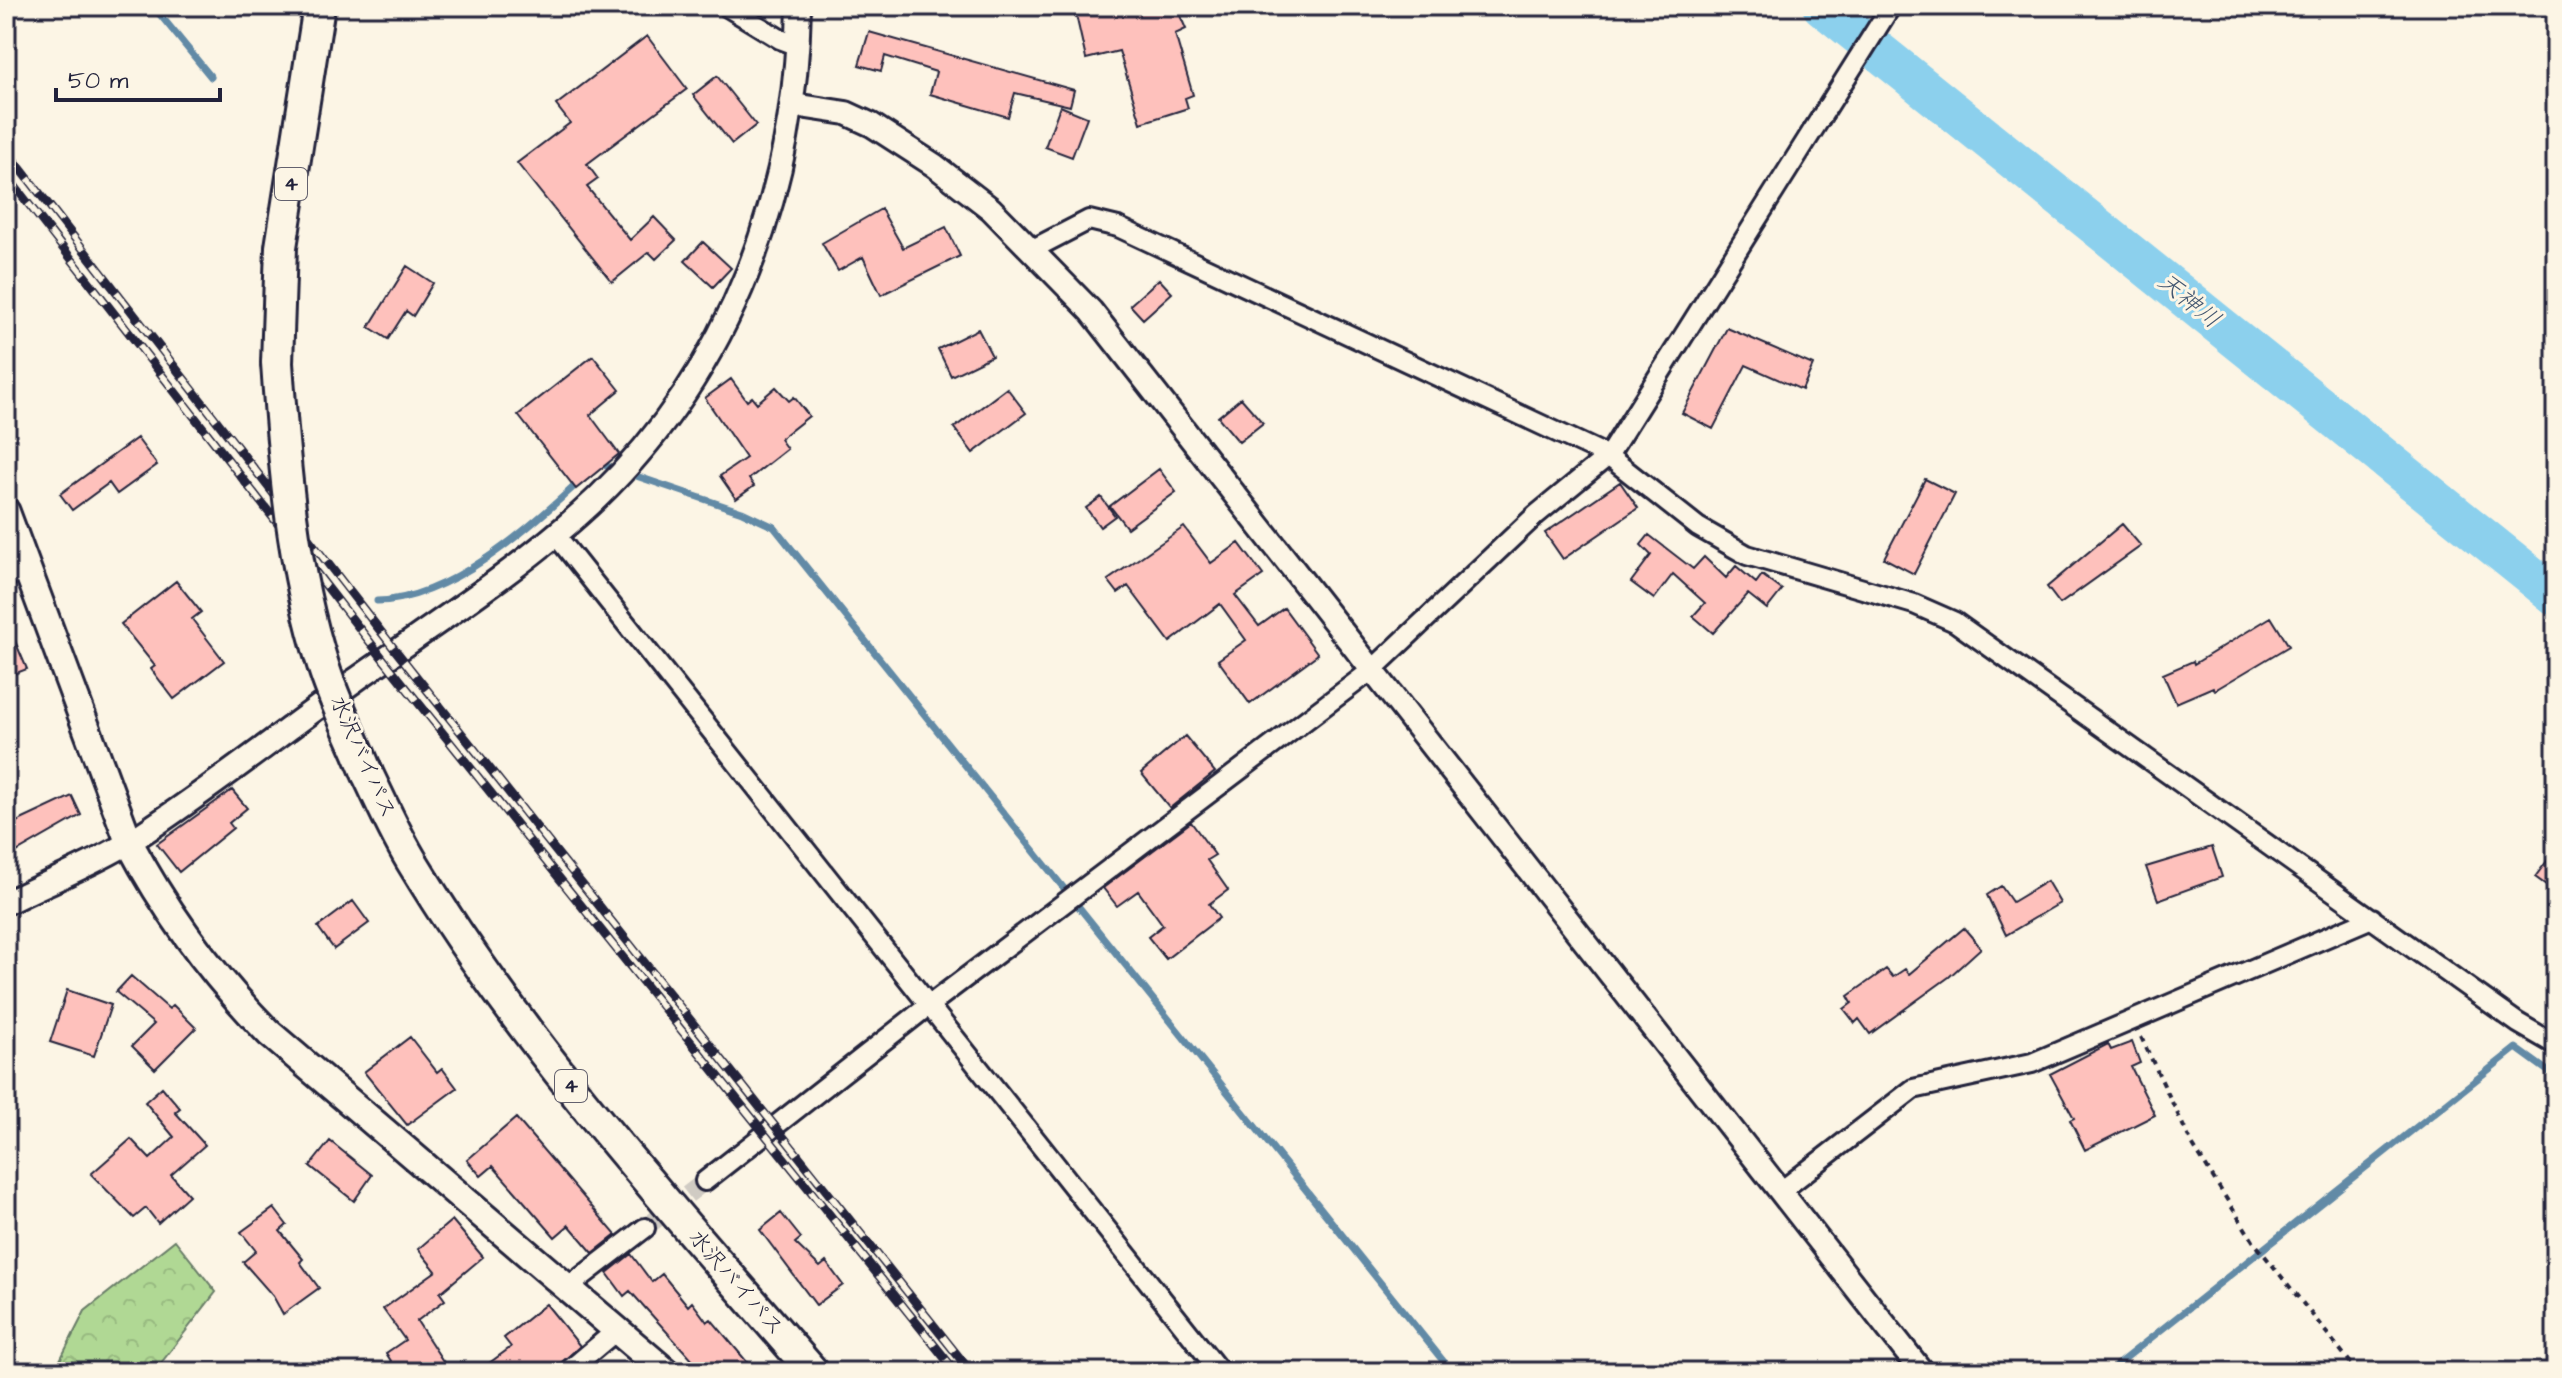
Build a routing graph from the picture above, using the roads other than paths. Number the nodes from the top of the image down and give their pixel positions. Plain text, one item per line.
1 (319, 6) edge
2 (726, 6) edge
3 (799, 6) edge
4 (1886, 13) edge
5 (799, 46) junction
6 (794, 105) junction
7 (1033, 249) junction
8 (1608, 456) junction
9 (6, 512) edge
10 (555, 534) junction
11 (17, 573) edge
12 (1372, 670) junction
13 (129, 842) junction
14 (6, 903) edge
15 (2372, 918) junction
16 (928, 1006) junction
17 (2556, 1045) edge
18 (705, 1181) tunnel mouth
19 (1781, 1191) junction
20 (645, 1228) tunnel mouth
21 (567, 1288) junction
22 (617, 1330) junction
23 (567, 1372) edge
24 (666, 1372) edge
25 (813, 1372) edge
26 (1220, 1372) edge
27 (1922, 1372) edge

1 - 25 highway, 水沢バイパス / 4, bridge
2 - 5 street
3 - 5 street
4 - 8 street
5 - 6 street
6 - 7 street
6 - 10 street
7 - 8 street
7 - 12 street
8 - 12 street
8 - 15 street
9 - 11 main road
10 - 13 street
10 - 16 street
11 - 13 main road
12 - 16 street
12 - 19 street
13 - 14 street
13 - 21 main road
15 - 17 street
15 - 19 street
16 - 18 street
16 - 26 street
19 - 27 street
20 - 21 street
21 - 22 main road
22 - 23 street
22 - 24 main road

